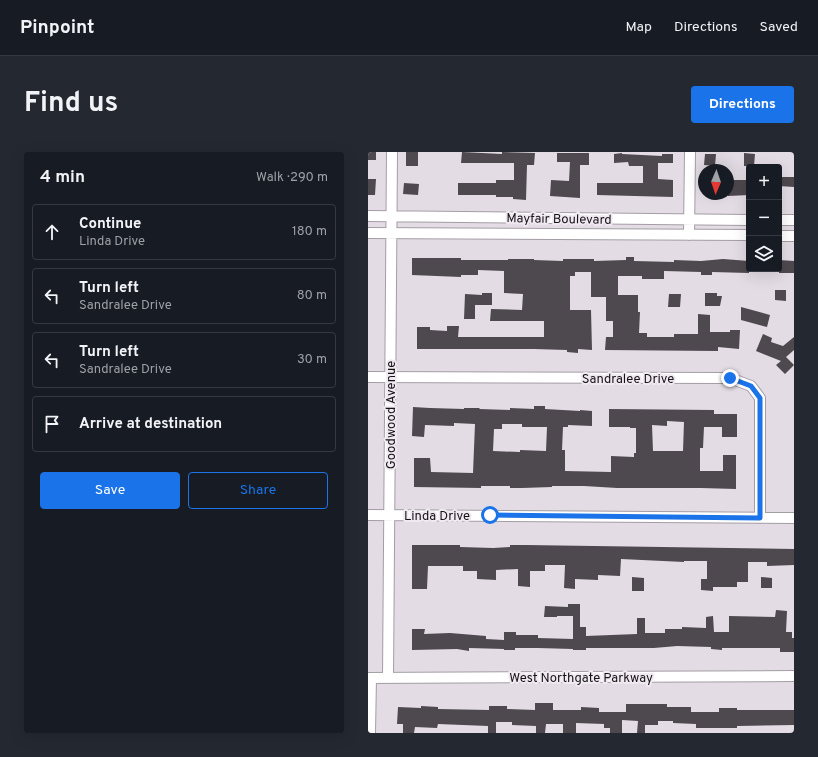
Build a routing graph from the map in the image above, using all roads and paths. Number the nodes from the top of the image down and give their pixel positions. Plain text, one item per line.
1 (392, 152) edge
2 (690, 152) edge
3 (368, 216) edge
4 (391, 216) junction
5 (689, 219) junction
6 (746, 220) edge
7 (782, 220) edge
8 (794, 220) edge
9 (368, 233) edge
10 (391, 233) junction
11 (689, 235) junction
12 (746, 235) edge
13 (782, 236) edge
14 (794, 236) edge
15 (368, 377) edge
16 (390, 377) junction
17 (368, 515) edge
18 (389, 515) junction
19 (760, 518) junction
20 (794, 518) edge
21 (794, 676) edge
22 (369, 678) edge
23 (388, 678) junction
24 (370, 733) edge

1 - 4 street, Goodwood Avenue
2 - 5 street
3 - 4 street, Mayfair Boulevard
4 - 5 street, Mayfair Boulevard
4 - 10 street, Goodwood Avenue
5 - 6 street, Mayfair Boulevard
5 - 11 street
7 - 8 street
9 - 10 street, Mayfair Boulevard
10 - 11 street, Mayfair Boulevard
10 - 16 street, Goodwood Avenue
11 - 12 street, Mayfair Boulevard
13 - 14 street
15 - 16 street, Sandralee Drive
16 - 18 street, Goodwood Avenue
16 - 19 street, Sandralee Drive
17 - 18 street, Linda Drive
18 - 19 street, Linda Drive
18 - 23 street, Goodwood Avenue
19 - 20 street, Linda Drive
21 - 23 street, West Northgate Parkway
22 - 23 street, West Northgate Parkway
22 - 24 street

